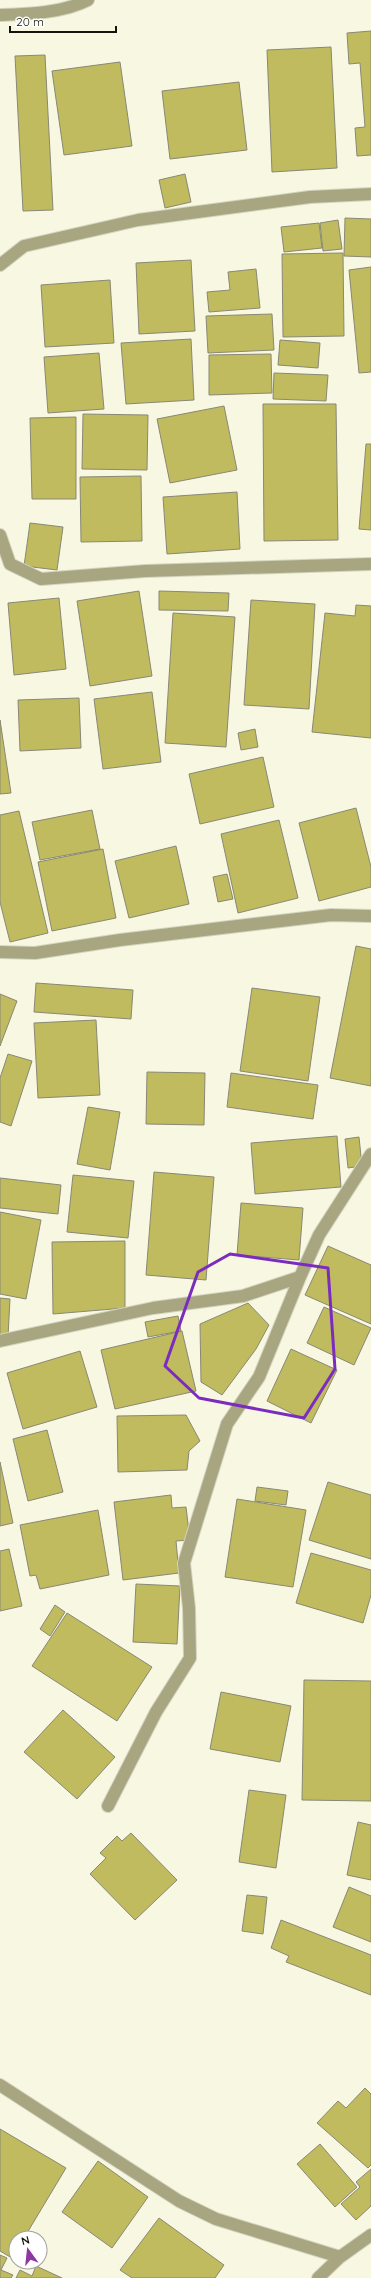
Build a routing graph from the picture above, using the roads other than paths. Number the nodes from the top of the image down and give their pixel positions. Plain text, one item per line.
1 (88, 0) edge
2 (0, 15) edge
3 (371, 194) edge
4 (0, 265) edge
5 (0, 535) edge
6 (371, 564) edge
7 (371, 916) edge
8 (0, 952) edge
9 (371, 1154) edge
10 (300, 1277) junction
11 (0, 1341) edge
12 (108, 1806) dead end
13 (0, 2085) edge
14 (371, 2235) edge
15 (340, 2257) junction
16 (318, 2278) edge

1 - 2 street
3 - 4 street
5 - 6 street
7 - 8 street
9 - 10 street
10 - 11 street
10 - 12 street
13 - 15 street
14 - 15 street
15 - 16 street

